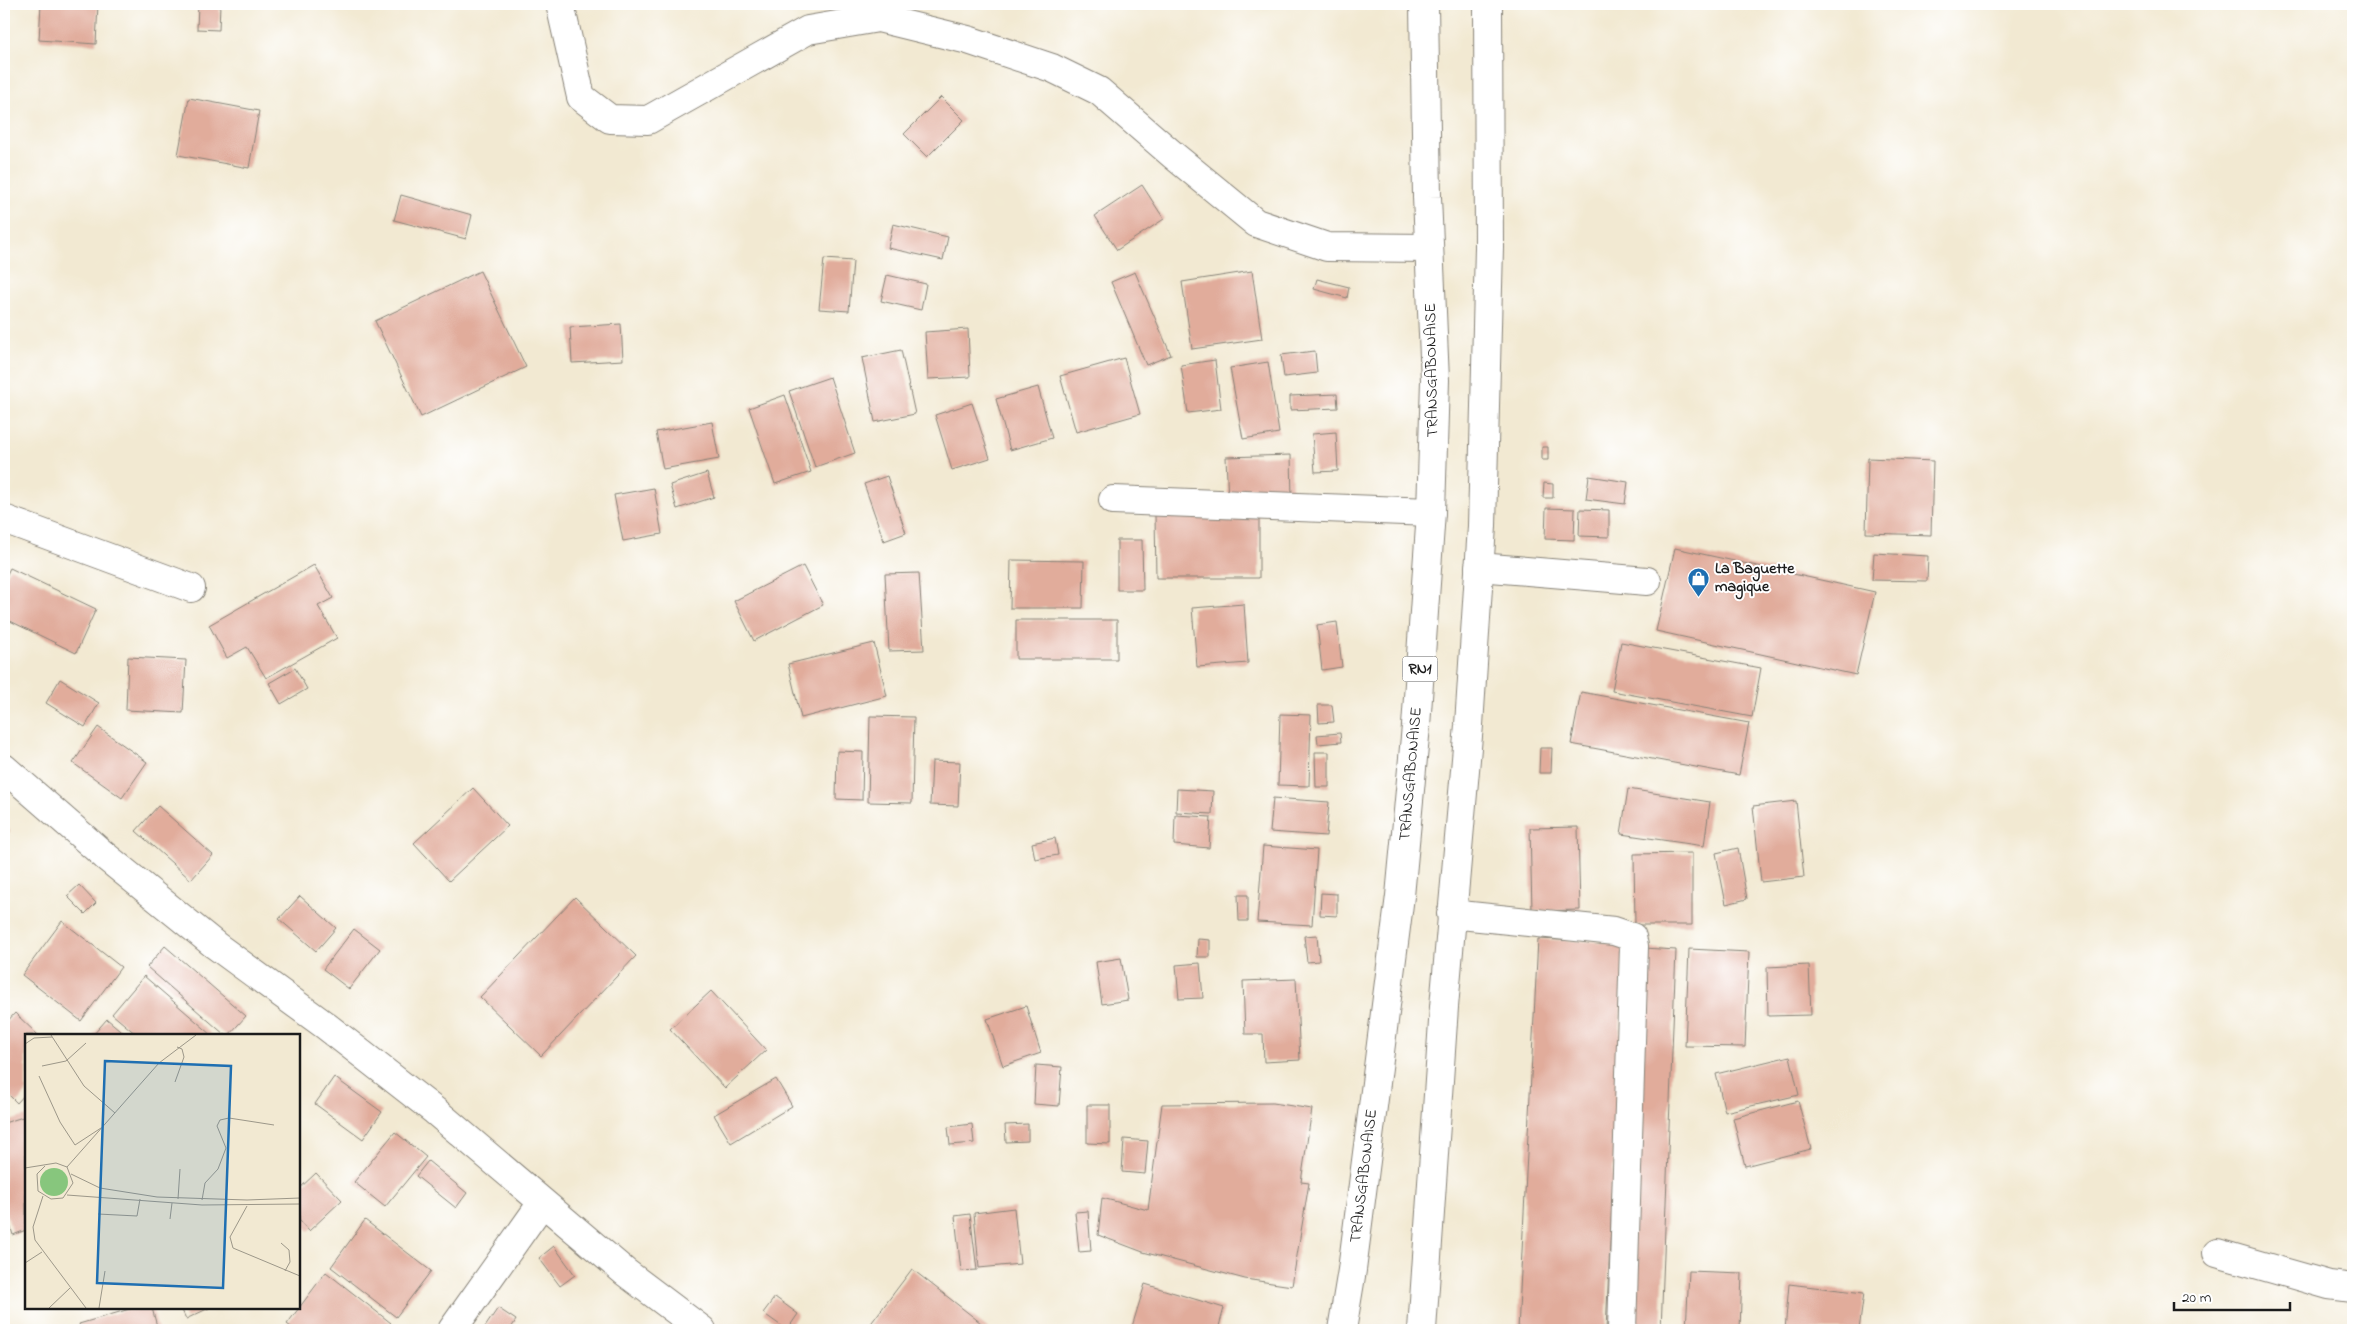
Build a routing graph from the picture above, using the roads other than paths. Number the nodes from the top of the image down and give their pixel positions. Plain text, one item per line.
1 (560, 4) edge
2 (1424, 4) edge
3 (1488, 4) edge
4 (1429, 248) junction
5 (1113, 500) dead end
6 (1432, 512) junction
7 (4, 519) edge
8 (1479, 567) junction
9 (1647, 581) dead end
10 (191, 588) dead end
11 (4, 768) edge
12 (1451, 914) junction
13 (542, 1203) junction
14 (2217, 1253) dead end
15 (2353, 1288) edge
16 (697, 1328) edge
17 (452, 1330) edge
18 (1342, 1330) edge
19 (1422, 1330) edge
20 (1622, 1330) edge

1 - 4 main road
2 - 4 main road, TRANSGABONAISE / RN1
3 - 8 main road
4 - 6 main road, TRANSGABONAISE / RN1
5 - 6 main road
6 - 18 main road, TRANSGABONAISE / RN1
7 - 10 main road
8 - 9 main road
8 - 12 main road
11 - 13 main road
12 - 19 main road
12 - 20 main road
13 - 16 main road
13 - 17 main road
14 - 15 main road

